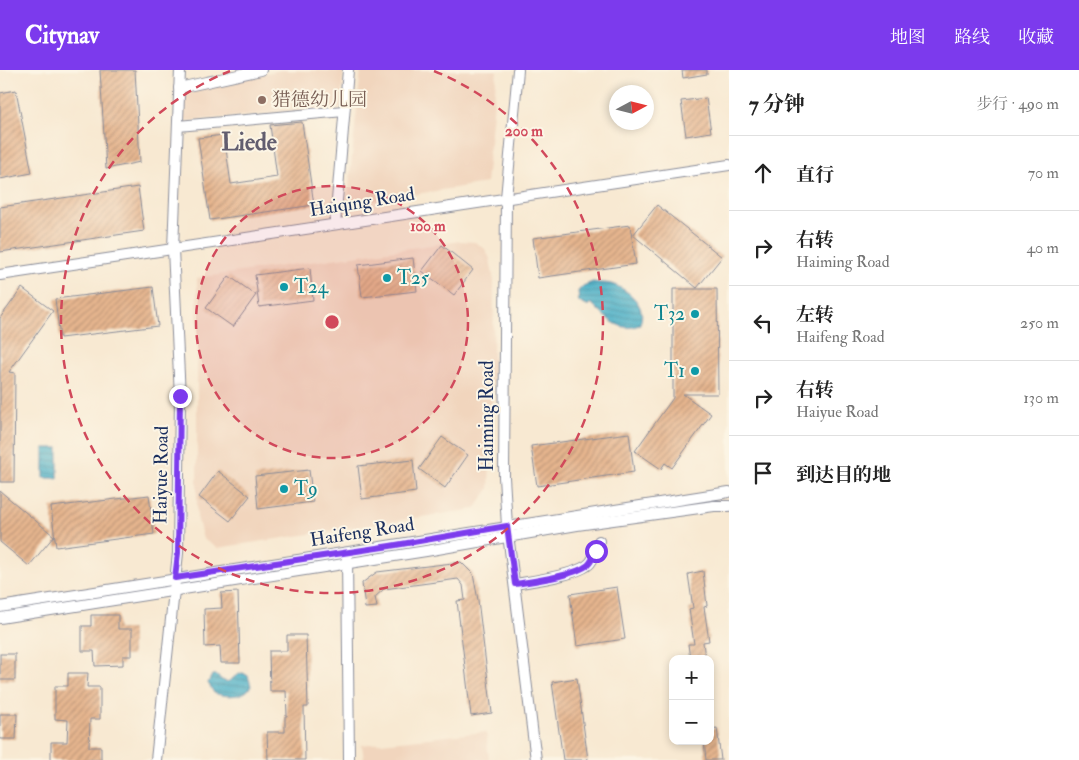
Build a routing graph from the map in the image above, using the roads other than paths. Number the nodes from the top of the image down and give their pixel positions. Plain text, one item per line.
1 (180, 70) edge
2 (261, 70) edge
3 (348, 70) edge
4 (518, 70) edge
5 (179, 88) junction
6 (344, 111) junction
7 (178, 126) junction
8 (729, 165) edge
9 (506, 198) junction
10 (334, 224) junction
11 (173, 249) junction
12 (0, 275) edge
13 (729, 492) edge
14 (729, 506) edge
15 (508, 532) junction
16 (599, 541) dead end
17 (347, 558) junction
18 (175, 578) junction
19 (515, 584) junction
20 (174, 590) junction
21 (0, 607) edge
22 (0, 618) edge
23 (156, 760) edge
24 (349, 760) edge
25 (536, 760) edge

1 - 5 street, Haiyue Road
2 - 5 street
3 - 6 street
4 - 9 street, Haiming Road
5 - 7 street, Haiyue Road
6 - 7 street
6 - 10 street
7 - 11 street, Haiyue Road
8 - 9 street, Haiqing Road
9 - 10 street, Haiqing Road
9 - 15 street, Haiming Road
10 - 11 street, Haiqing Road
11 - 12 street, Haiqing Road
11 - 18 street, Haiyue Road
13 - 15 street, Haifeng Road
14 - 15 street, Haifeng Road
15 - 17 street, Haifeng Road
15 - 19 street, Haiming Road
16 - 19 street
17 - 18 street, Haifeng Road
17 - 20 street, Haifeng Road
17 - 24 street
18 - 20 street, Haiyue Road
18 - 21 street, Haifeng Road
19 - 25 street, Haiming Road
20 - 22 street, Haifeng Road
20 - 23 street, Haiyue Road

